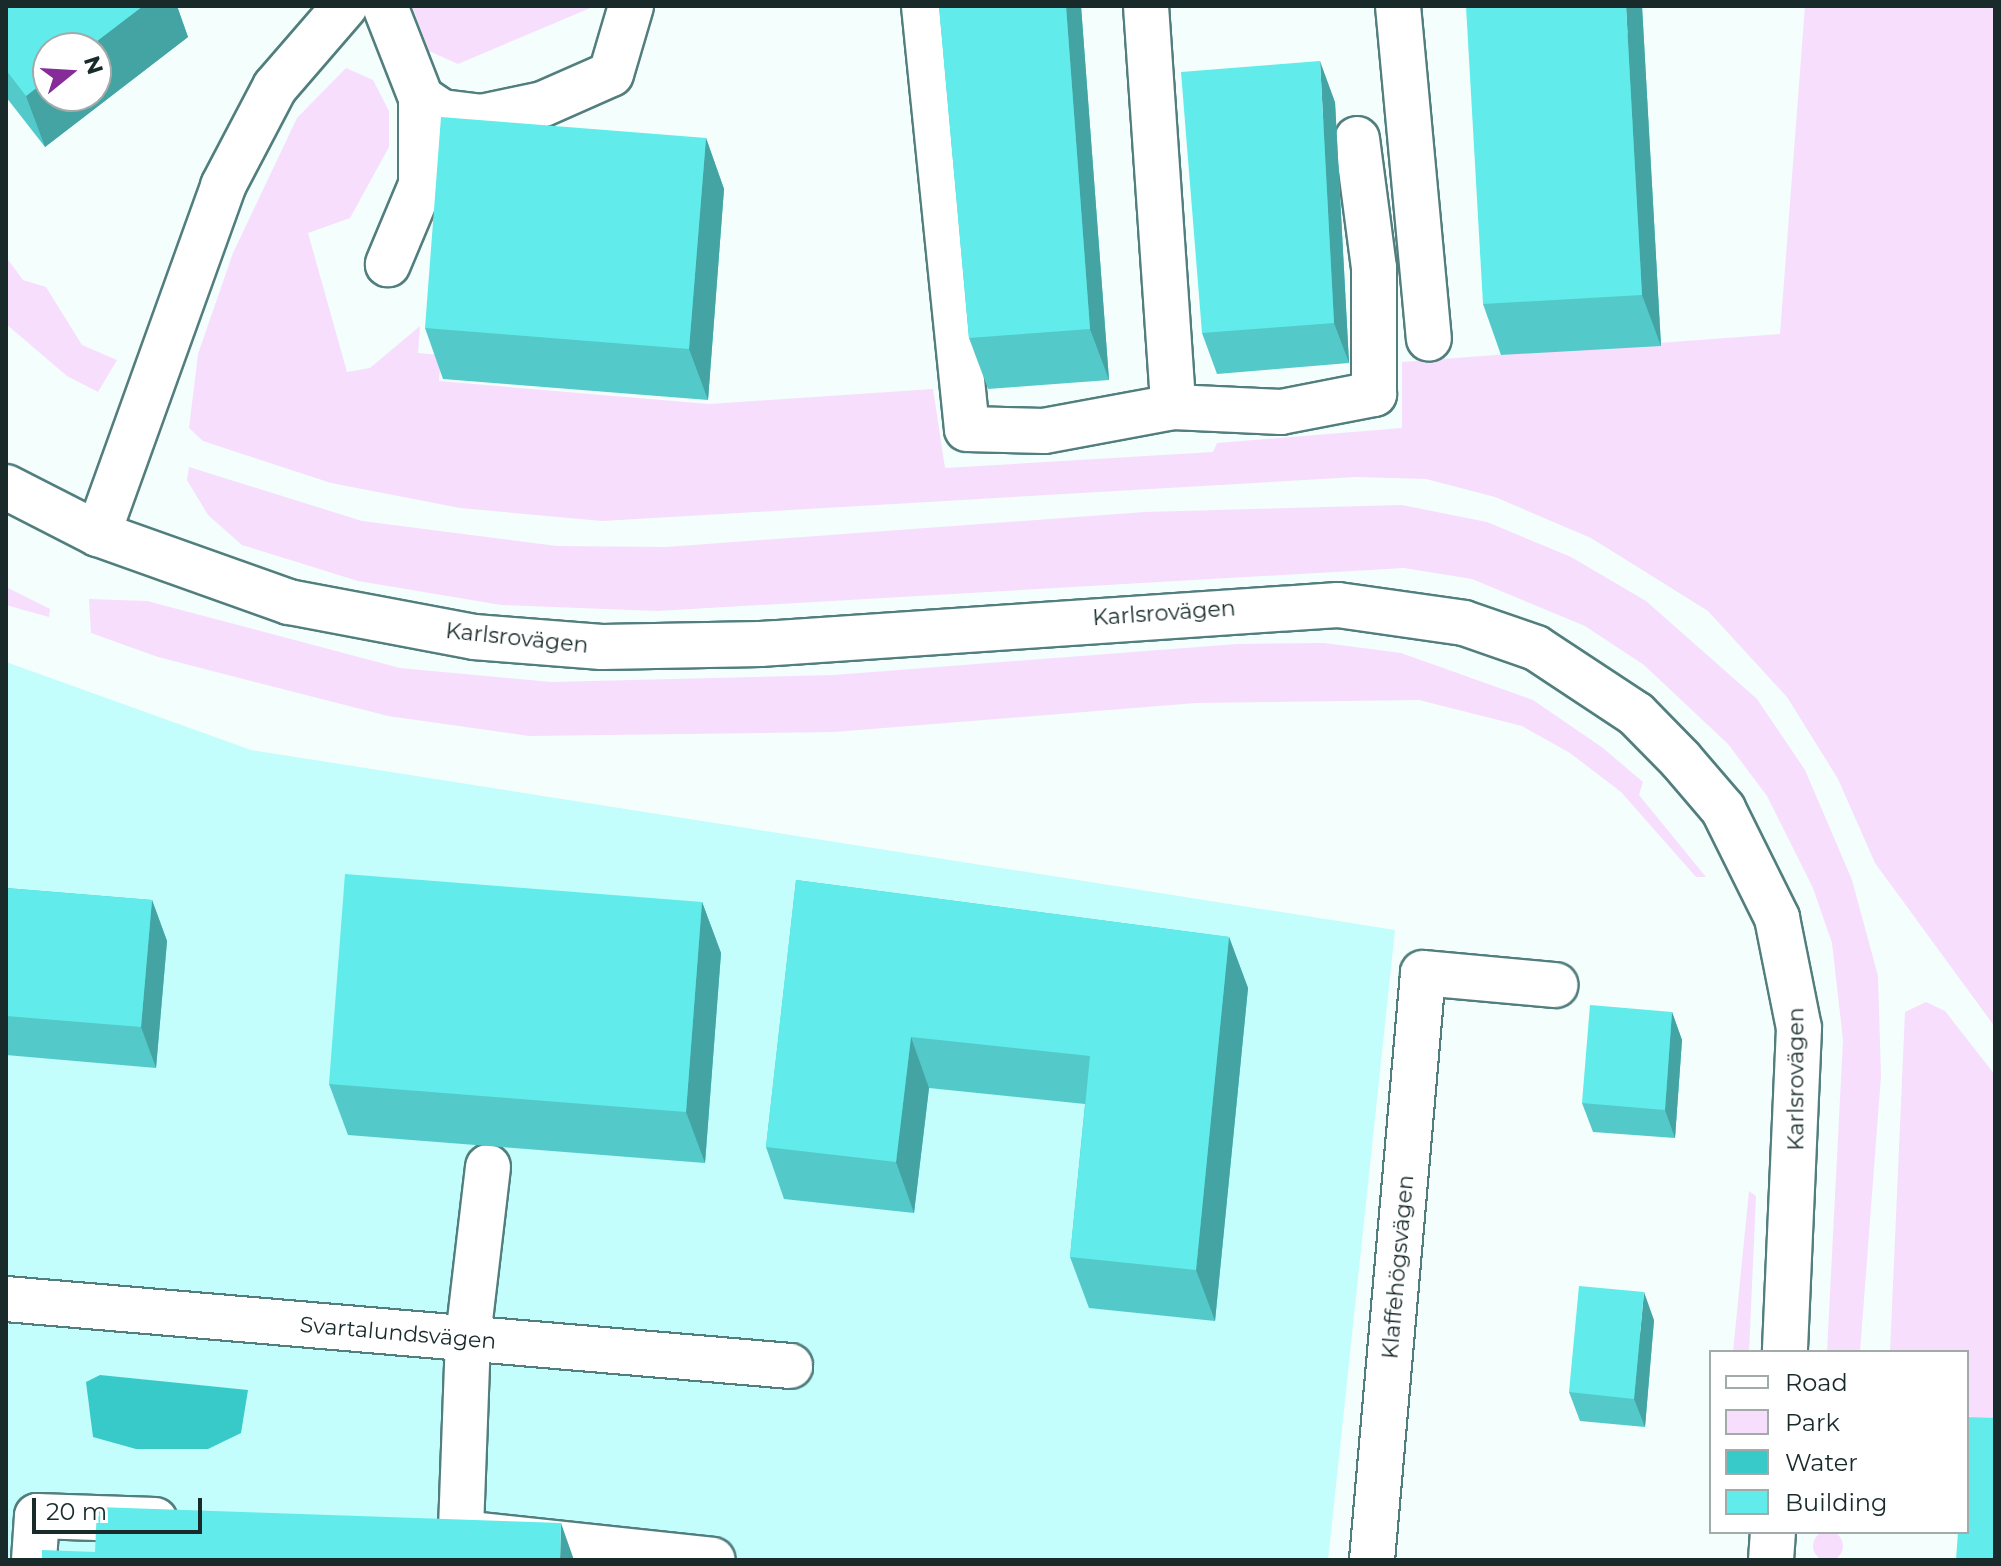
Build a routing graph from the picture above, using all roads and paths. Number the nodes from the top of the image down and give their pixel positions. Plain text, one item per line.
1 (345, 6) edge
2 (385, 6) edge
3 (631, 6) edge
4 (924, 6) edge
5 (1146, 6) edge
6 (1398, 6) edge
7 (421, 98) junction
8 (1357, 139) dead end
9 (388, 264) dead end
10 (1429, 339) dead end
11 (1173, 407) junction
12 (6, 487) edge
13 (98, 534) junction
14 (1555, 985) dead end
15 (488, 1167) dead end
16 (6, 1299) edge
17 (468, 1338) junction
18 (1785, 1350) edge
19 (790, 1366) dead end
20 (194, 1522) edge
21 (414, 1531) edge
22 (461, 1533) junction
23 (1773, 1534) edge
24 (34, 1560) edge
25 (713, 1560) edge
26 (1372, 1560) edge
27 (1771, 1560) edge

1 - 13 street
2 - 7 street
3 - 7 street
4 - 11 street
5 - 11 street
6 - 10 street
7 - 9 street
8 - 11 street
12 - 13 street, Karlsrovägen
13 - 18 street, Karlsrovägen
14 - 26 street, Klaffehögsvägen
15 - 17 street
16 - 17 street, Svartalundsvägen
17 - 19 street, Svartalundsvägen
17 - 22 street
20 - 24 street
21 - 22 street
22 - 25 street
23 - 27 street

